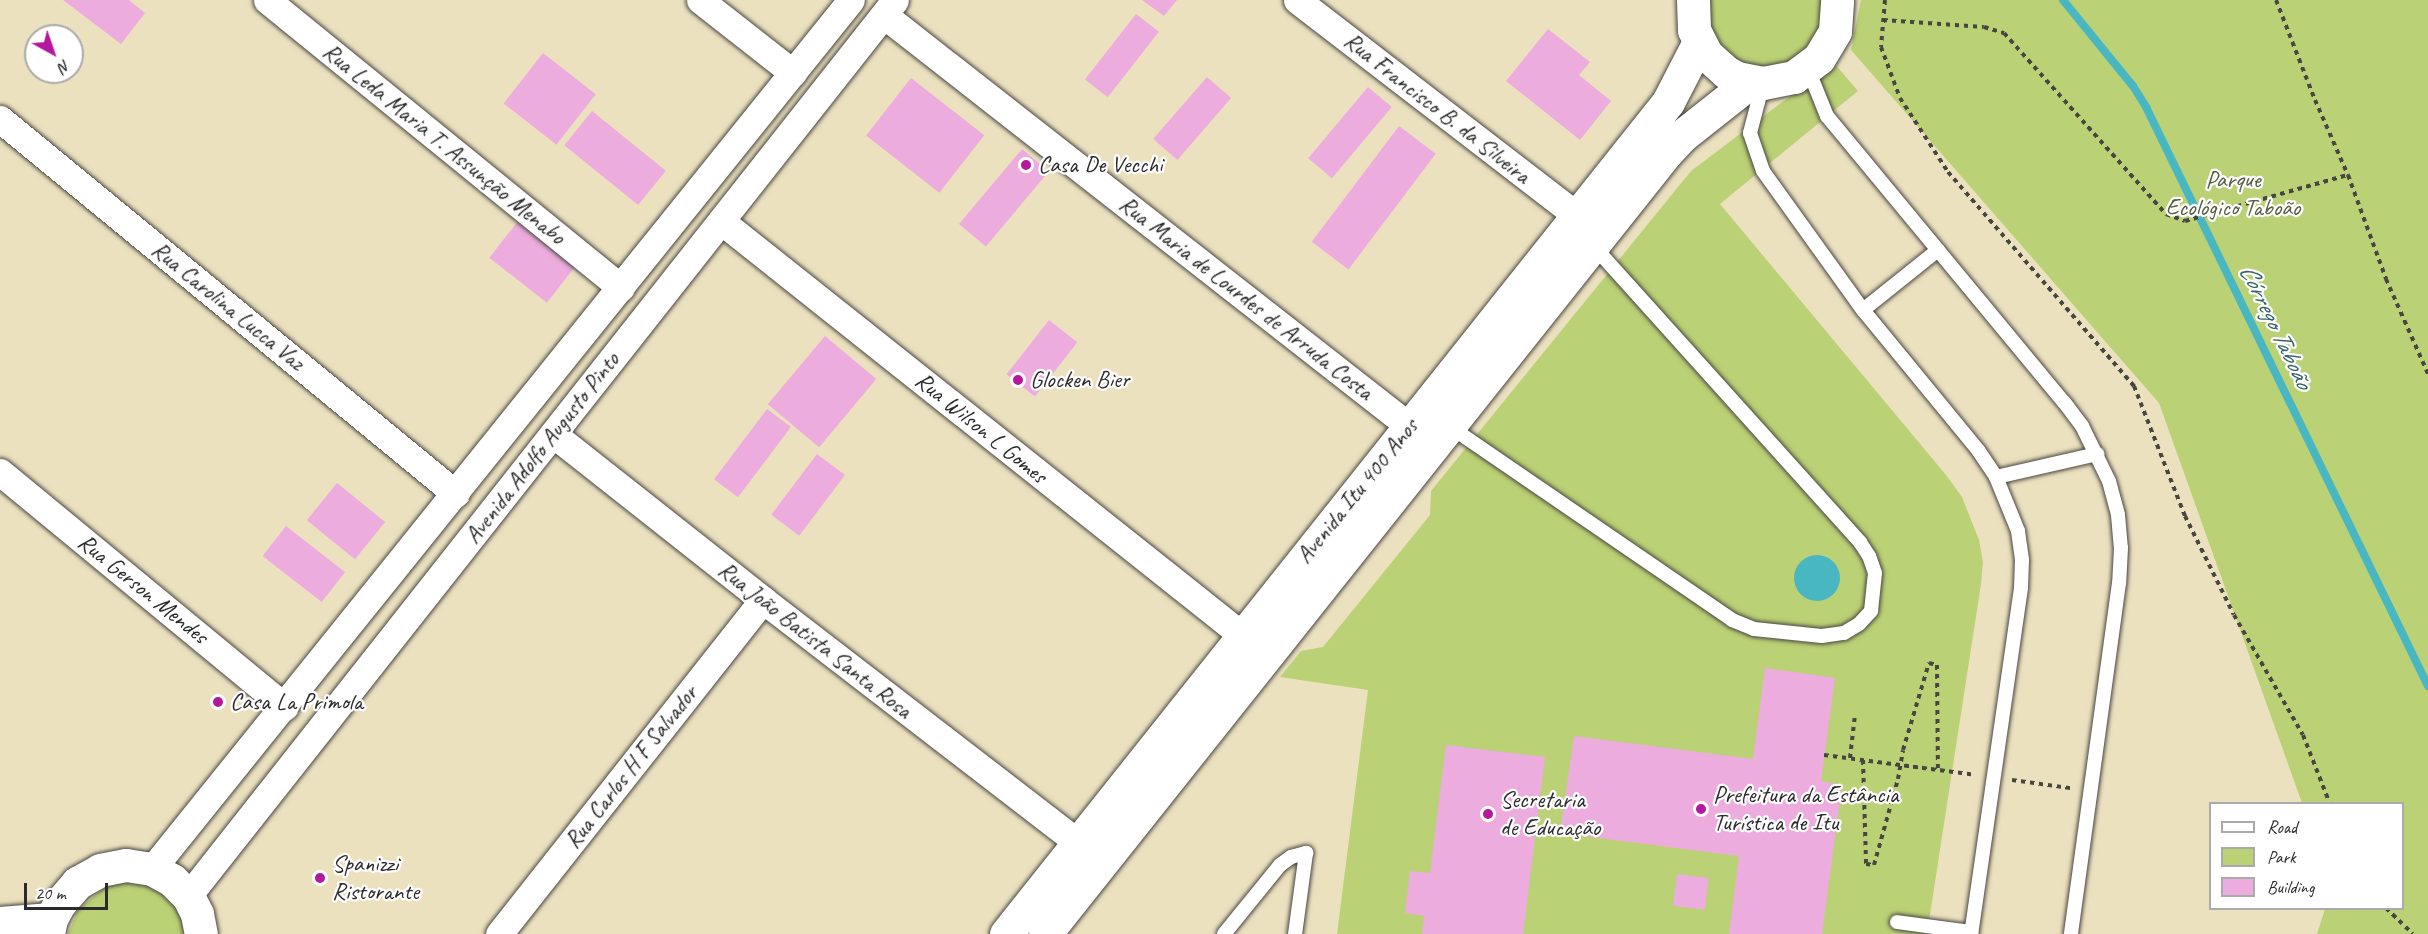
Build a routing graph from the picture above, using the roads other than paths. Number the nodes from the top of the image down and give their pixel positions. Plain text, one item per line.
1 (267, 0) edge
2 (700, 0) edge
3 (852, 0) edge
4 (1297, 0) edge
5 (1693, 0) edge
6 (1837, 0) edge
7 (890, 7) edge
8 (1699, 42) junction
9 (1808, 69) junction
10 (793, 73) junction
11 (1756, 82) junction
12 (0, 119) edge
13 (1577, 216) junction
14 (721, 221) junction
15 (1593, 245) junction
16 (1938, 250) junction
17 (621, 288) junction
18 (1863, 310) junction
19 (1409, 426) junction
20 (1449, 426) junction
21 (553, 434) junction
22 (2097, 454) junction
23 (0, 472) edge
24 (1996, 477) junction
25 (456, 494) junction
26 (763, 600) junction
27 (1242, 635) junction
28 (285, 707) junction
29 (1079, 843) junction
30 (152, 870) junction
31 (188, 896) junction
32 (1897, 922) dead end
33 (0, 923) edge
34 (49, 927) edge
35 (203, 933) edge
36 (1971, 933) edge
37 (499, 934) edge
38 (1006, 934) edge
39 (1044, 934) edge
40 (1224, 934) edge
41 (1296, 934) edge
42 (2071, 934) edge

1 - 17 street, Rua Leda Maria T. Assunção Menabo
2 - 10 street
3 - 10 street, Avenida Adolfo Augusto Pinto
4 - 13 street, Rua Francisco B. da Silveira
5 - 8 street
6 - 9 street
7 - 14 street, Avenida Adolfo Augusto Pinto
7 - 19 street, Rua Maria de Lourdes de Arruda Costa
8 - 11 street
8 - 13 street, Avenida Itu 400 Anos
9 - 11 street
9 - 16 lane
10 - 17 street, Avenida Adolfo Augusto Pinto
11 - 15 street, Avenida Itu 400 Anos
11 - 18 lane
12 - 25 street, Rua Carolina Lucca Vaz
13 - 19 street, Avenida Itu 400 Anos
14 - 21 street, Avenida Adolfo Augusto Pinto
14 - 27 street, Rua Wilson L Gomes
15 - 20 street, Avenida Itu 400 Anos
15 - 20 lane
16 - 18 lane
16 - 22 lane
17 - 25 street, Avenida Adolfo Augusto Pinto
18 - 24 lane
19 - 27 street, Avenida Itu 400 Anos
20 - 39 street, Avenida Itu 400 Anos
21 - 26 street, Rua João Batista Santa Rosa
21 - 31 street, Avenida Adolfo Augusto Pinto
22 - 24 lane
22 - 42 lane
23 - 28 street, Rua Gerson Mendes
24 - 36 lane
25 - 28 street, Avenida Adolfo Augusto Pinto
26 - 29 street, Rua João Batista Santa Rosa
26 - 37 street, Rua Carlos H F Salvador
27 - 29 street, Avenida Itu 400 Anos
28 - 30 street, Avenida Adolfo Augusto Pinto
29 - 38 street, Avenida Itu 400 Anos
30 - 31 street
30 - 34 street
31 - 35 street
32 - 36 lane
33 - 34 street
40 - 41 lane

